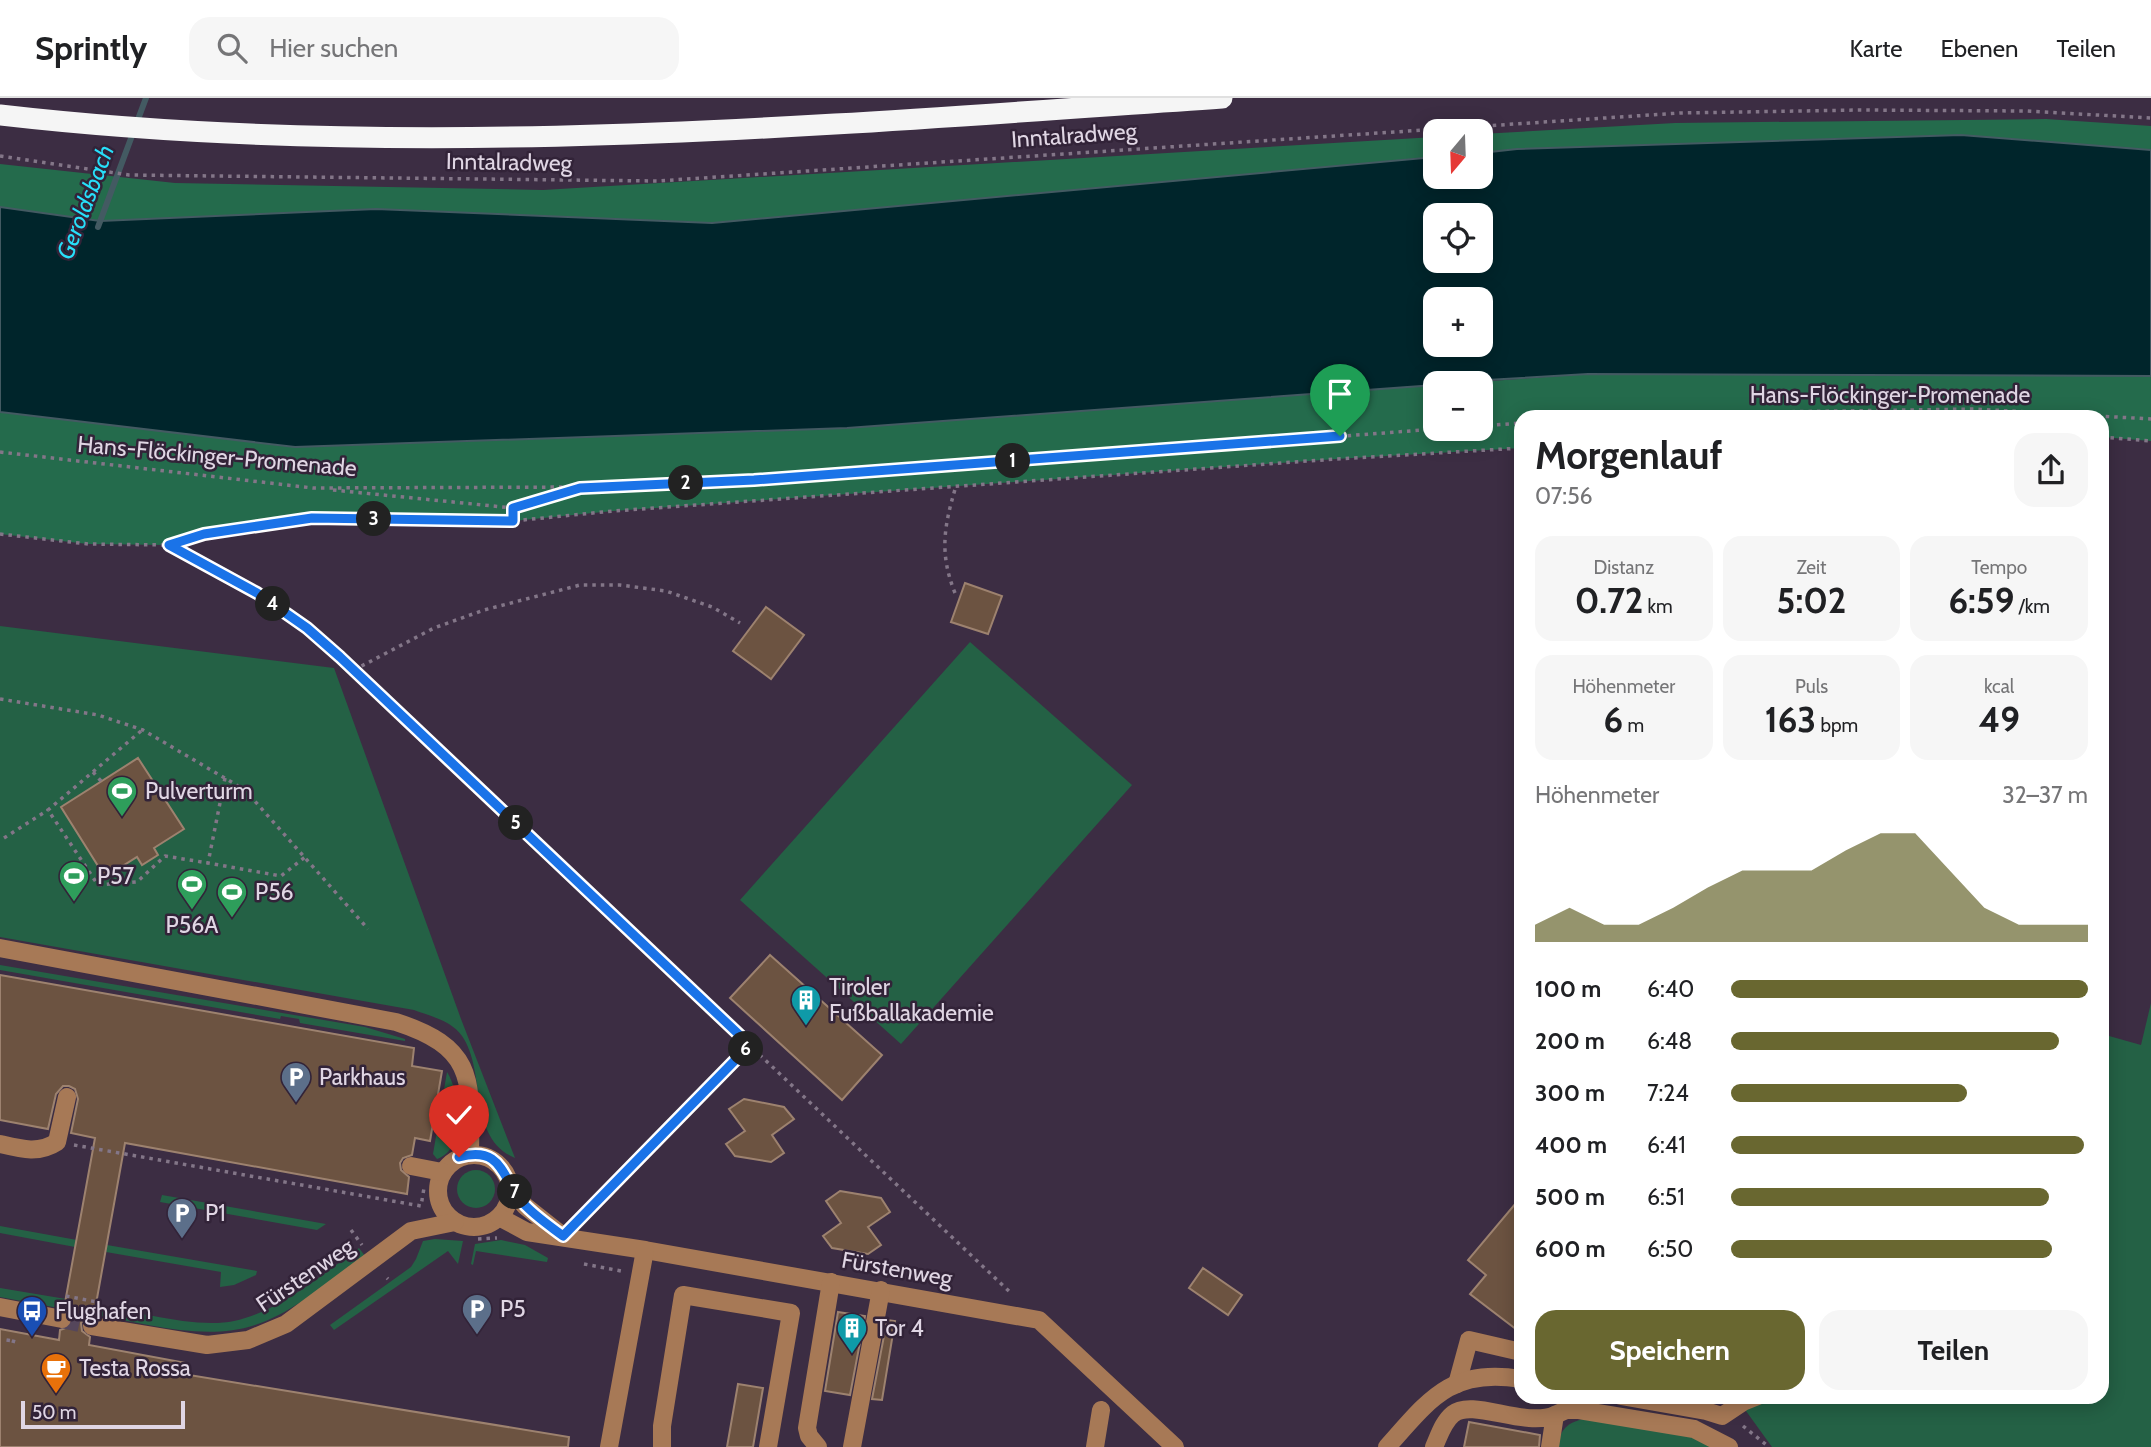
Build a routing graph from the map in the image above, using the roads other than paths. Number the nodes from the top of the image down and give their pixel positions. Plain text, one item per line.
1 (1222, 98) edge
2 (0, 115) edge
3 (0, 948) edge
4 (67, 1097) dead end
5 (0, 1144) edge
6 (470, 1154) junction
7 (411, 1166) dead end
8 (442, 1172) junction
9 (510, 1187) junction
10 (499, 1217) junction
11 (455, 1222) junction
12 (563, 1236) junction
13 (645, 1250) junction
14 (831, 1282) junction
15 (881, 1290) junction
16 (0, 1307) edge
17 (62, 1320) tunnel mouth
18 (92, 1326) tunnel mouth
19 (1514, 1350) edge
20 (1514, 1378) edge
21 (1457, 1384) junction
22 (1666, 1404) edge
23 (1740, 1404) edge
24 (1101, 1410) dead end
25 (1555, 1415) junction
26 (608, 1447) edge
27 (662, 1447) edge
28 (768, 1447) edge
29 (818, 1447) edge
30 (852, 1447) edge
31 (1095, 1447) edge
32 (1175, 1447) edge
33 (1387, 1447) edge
34 (1434, 1447) edge
35 (1550, 1447) edge
36 (1728, 1447) edge

1 - 2 highway
3 - 6 street
4 - 5 street
6 - 8 street
6 - 9 street
7 - 8 street
8 - 11 street
9 - 10 street
9 - 12 street, Fürstenweg
10 - 11 street
10 - 12 street, Fürstenweg
11 - 18 street, Fürstenweg
12 - 13 street, Fürstenweg
13 - 14 street, Fürstenweg
13 - 26 street
14 - 15 street, Fürstenweg
14 - 29 street
15 - 30 street
15 - 32 street, Fürstenweg
16 - 17 street
19 - 21 street
20 - 21 street
21 - 33 street
22 - 23 street
24 - 31 street
25 - 34 street
25 - 35 street
25 - 36 street
27 - 28 street

